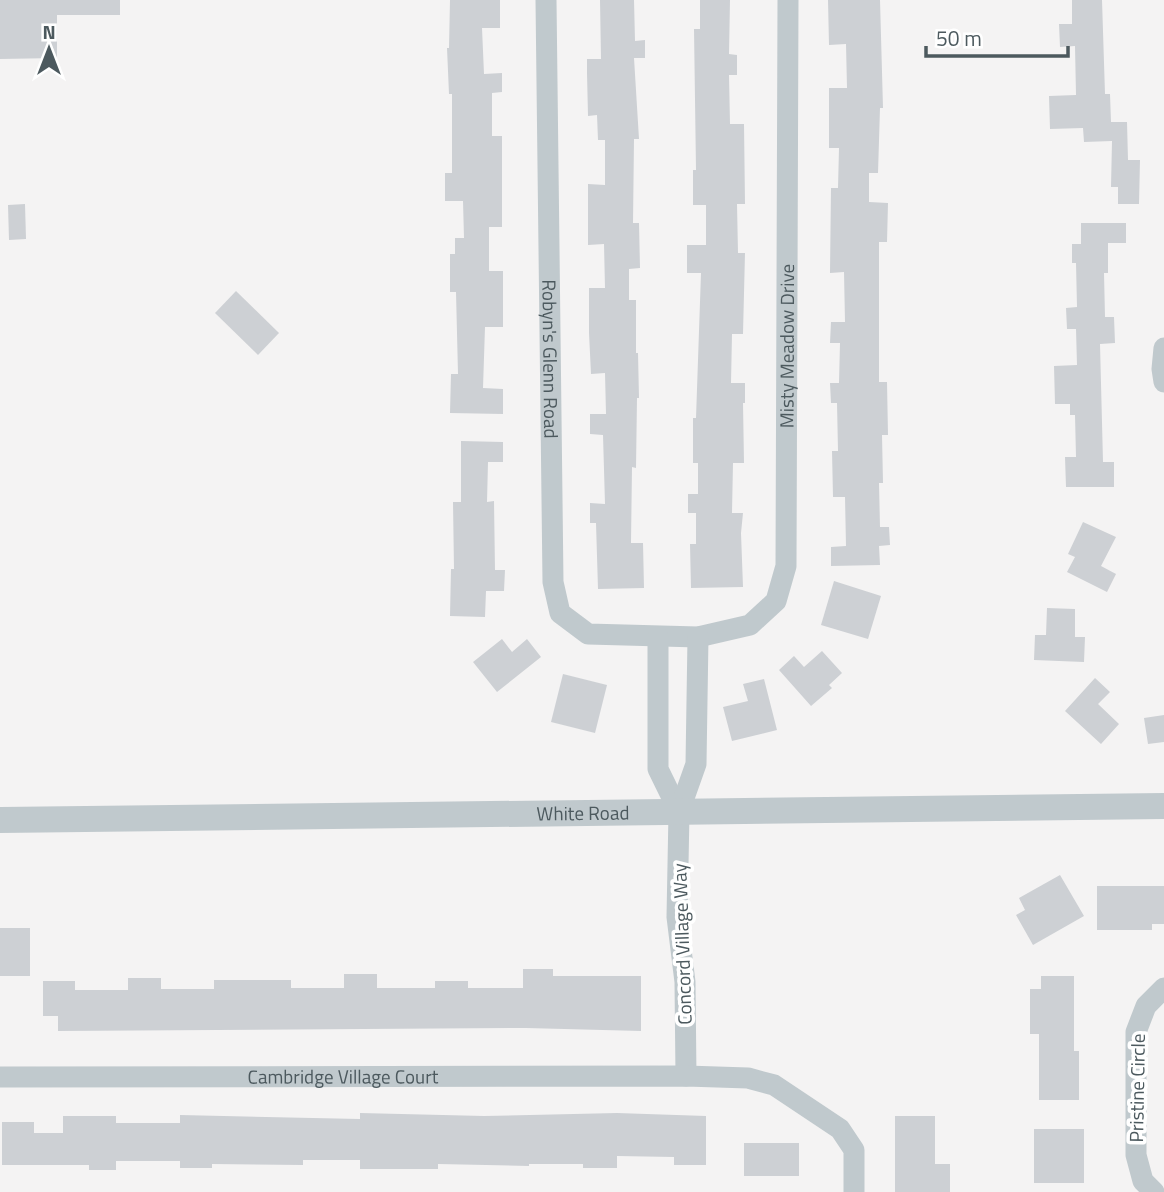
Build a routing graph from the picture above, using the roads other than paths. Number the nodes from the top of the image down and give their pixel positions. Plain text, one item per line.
1 (545, 0) edge
2 (788, 0) edge
3 (1164, 348) edge
4 (1164, 382) edge
5 (657, 636) junction
6 (698, 636) junction
7 (1164, 806) edge
8 (679, 812) junction
9 (0, 820) edge
10 (1164, 988) edge
11 (686, 1076) junction
12 (0, 1077) edge
13 (854, 1192) edge
14 (1154, 1192) edge

1 - 5 street, Robyn's Glenn Road
2 - 6 street, Misty Meadow Drive
3 - 4 street
5 - 6 street, Misty Meadow Drive
5 - 8 street
6 - 8 street
7 - 8 street, White Road
8 - 9 street, White Road
8 - 11 street, Concord Village Way
10 - 14 street, Pristine Circle
11 - 12 street, Cambridge Village Court
11 - 13 street, Cambridge Village Court

